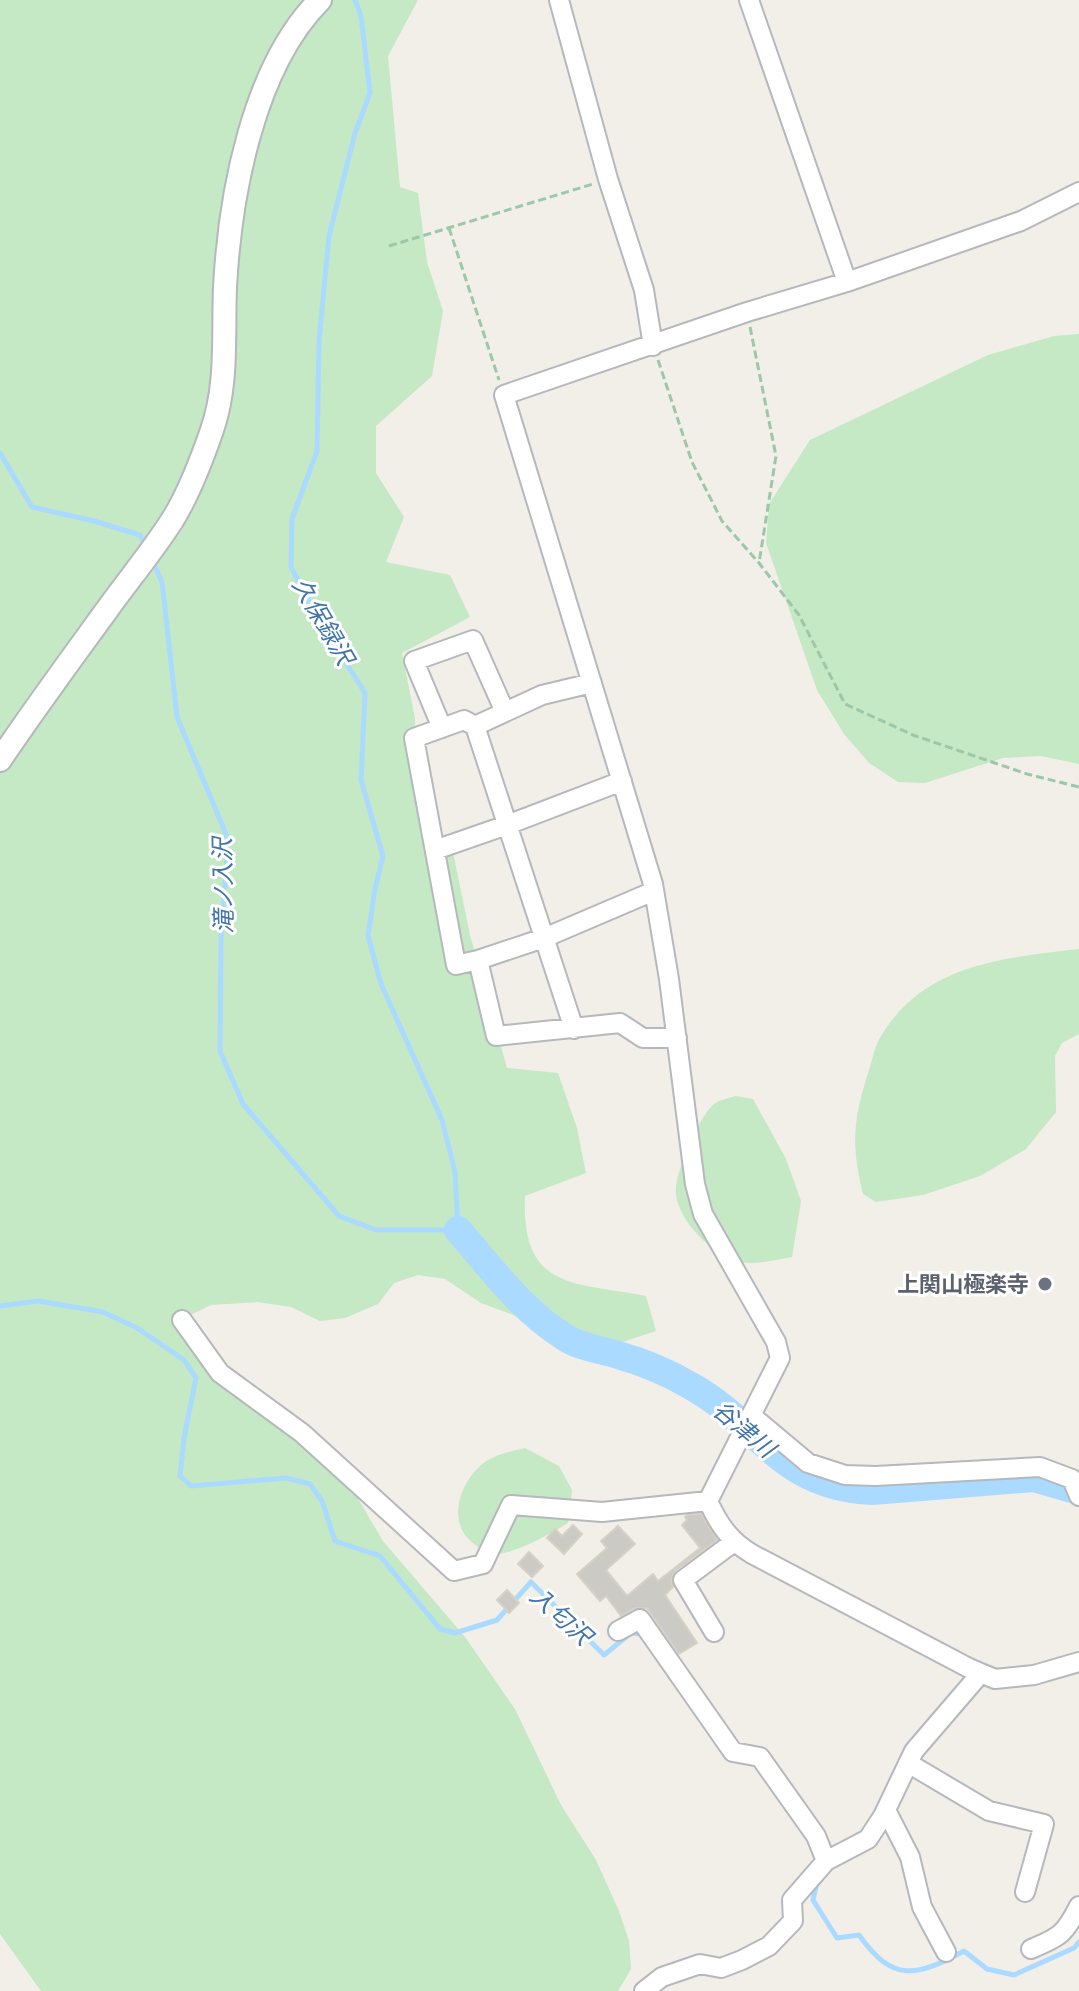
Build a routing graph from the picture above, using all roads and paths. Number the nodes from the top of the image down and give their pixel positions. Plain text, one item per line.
1 (320, 0) edge
2 (559, 0) edge
3 (749, 0) edge
4 (608, 179) junction
5 (1079, 192) edge
6 (449, 228) junction
7 (389, 246) dead end
8 (847, 282) junction
9 (747, 312) junction
10 (653, 346) junction
11 (504, 395) junction
12 (759, 563) junction
13 (592, 683) junction
14 (505, 712) junction
15 (475, 726) junction
16 (442, 728) junction
17 (0, 760) edge
18 (622, 781) junction
19 (1079, 787) edge
20 (507, 825) junction
21 (435, 850) junction
22 (654, 891) junction
23 (544, 938) junction
24 (478, 960) junction
25 (574, 1029) junction
26 (677, 1038) junction
27 (182, 1320) dead end
28 (752, 1416) junction
29 (1079, 1496) edge
30 (708, 1501) junction
31 (734, 1542) junction
32 (618, 1631) dead end
33 (714, 1632) dead end
34 (1079, 1662) edge
35 (981, 1673) junction
36 (908, 1763) junction
37 (886, 1810) junction
38 (826, 1861) junction
39 (1025, 1892) dead end
40 (1079, 1906) edge
41 (1031, 1949) dead end
42 (946, 1952) dead end
43 (644, 1991) edge

1 - 17 street
2 - 4 street
3 - 8 street
4 - 6 path
4 - 10 street
5 - 8 street
6 - 7 path
6 - 11 path
8 - 9 street
9 - 10 street
9 - 12 path
10 - 11 street
10 - 12 path
11 - 13 street
12 - 19 path
13 - 14 street
13 - 18 street
14 - 15 street
14 - 16 street
15 - 16 street
15 - 20 street
16 - 21 street
18 - 20 street
18 - 22 street
20 - 21 street
20 - 23 street
21 - 24 street
22 - 23 street
22 - 26 street
23 - 24 street
23 - 25 street
24 - 25 street
25 - 26 street
26 - 28 street
27 - 30 street
28 - 29 street
28 - 30 street
30 - 31 street
31 - 33 street
31 - 35 street
32 - 38 street
34 - 35 street
35 - 36 street
36 - 37 street
36 - 39 street
37 - 38 street
37 - 42 street
38 - 43 street
40 - 41 street

